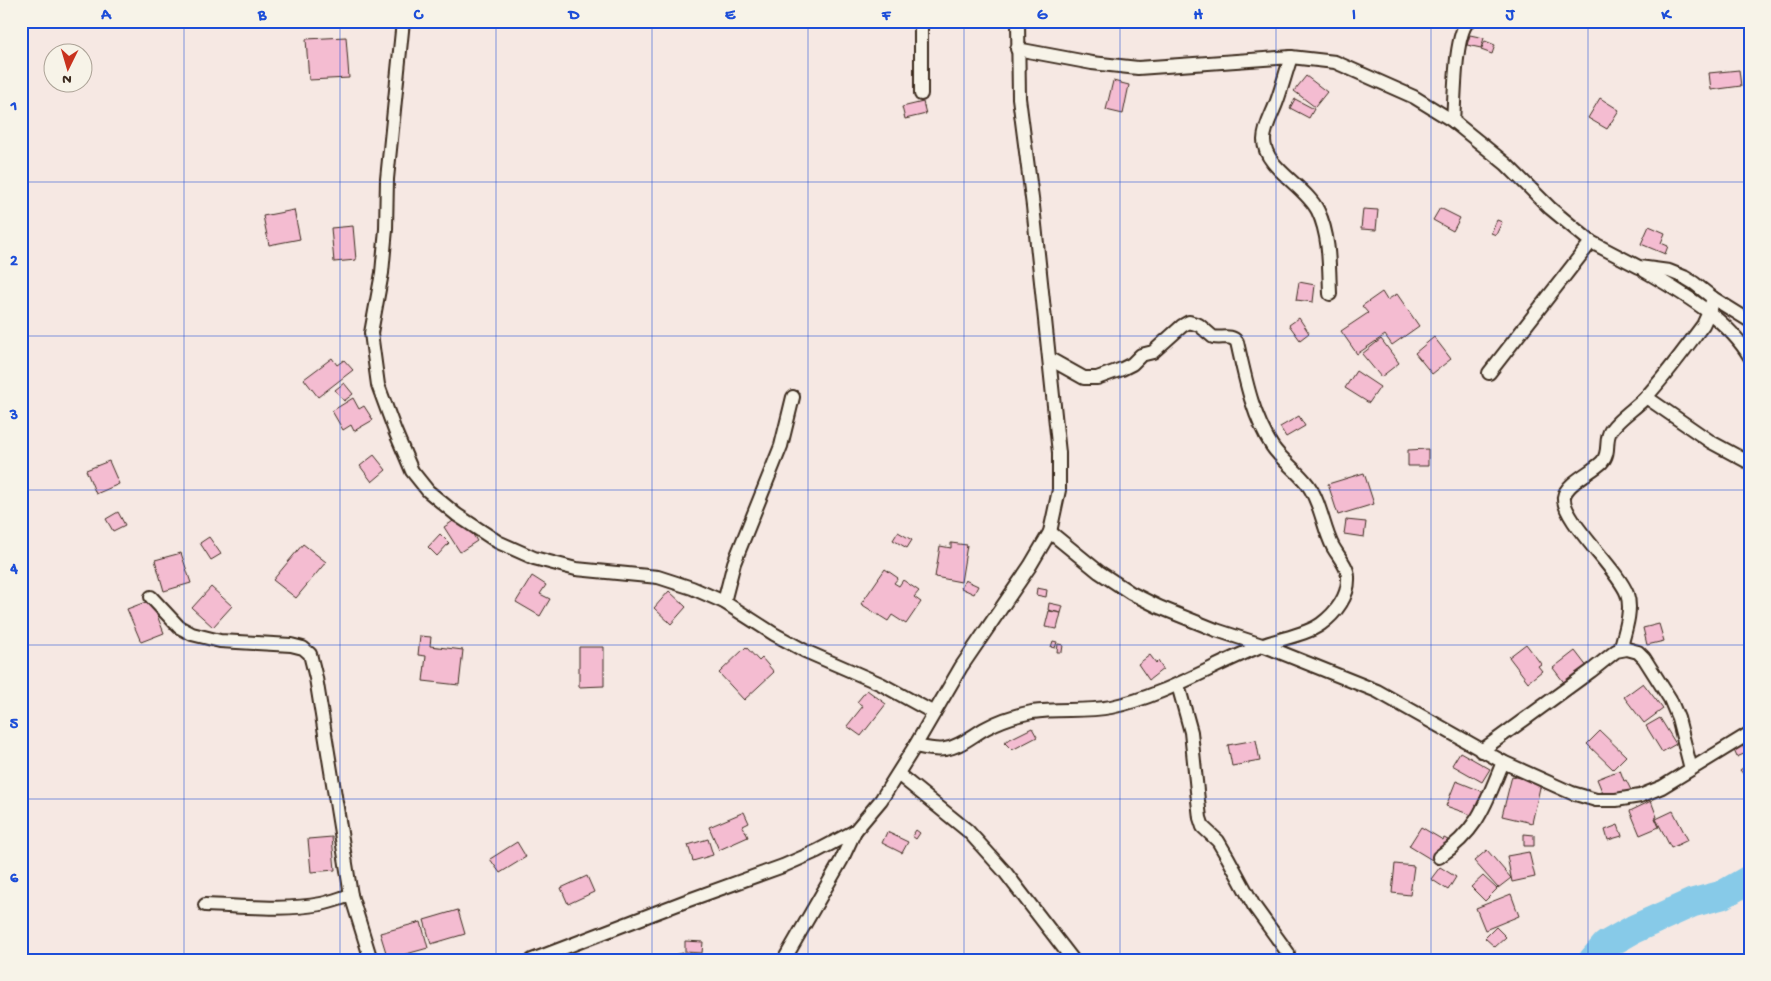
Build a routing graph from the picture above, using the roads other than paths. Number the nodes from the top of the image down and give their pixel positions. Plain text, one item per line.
1 (403, 21) edge
2 (921, 21) edge
3 (1018, 21) edge
4 (1468, 21) edge
5 (1017, 49) junction
6 (1291, 57) junction
7 (921, 94) dead end
8 (1453, 121) junction
9 (1592, 242) junction
10 (1639, 267) junction
11 (1330, 294) dead end
12 (1713, 298) junction
13 (1709, 312) junction
14 (1750, 321) edge
15 (1750, 357) edge
16 (1050, 359) junction
17 (1489, 373) dead end
18 (1646, 396) junction
19 (793, 397) dead end
20 (1750, 463) edge
21 (1050, 532) junction
22 (151, 598) dead end
23 (724, 602) junction
24 (1262, 645) junction
25 (1620, 650) junction
26 (1178, 685) junction
27 (934, 713) junction
28 (1750, 733) edge
29 (916, 746) junction
30 (1482, 751) junction
31 (1503, 762) junction
32 (1691, 769) junction
33 (898, 774) junction
34 (855, 831) junction
35 (1439, 856) dead end
36 (350, 895) junction
37 (205, 905) dead end
38 (1288, 953) dead end
39 (372, 960) edge
40 (532, 960) edge
41 (784, 960) edge
42 (1073, 960) edge

1 - 23 street
2 - 7 street
3 - 5 street
4 - 8 street
5 - 6 street
5 - 16 street
6 - 8 street
6 - 11 street
8 - 9 street
9 - 10 street
9 - 17 street
10 - 12 street
10 - 13 street
12 - 13 street
12 - 14 street
13 - 15 street
13 - 18 street
16 - 21 street
16 - 24 street
18 - 20 street
18 - 25 street
19 - 23 street
21 - 24 street
21 - 27 street
22 - 36 street
23 - 27 street
24 - 26 street
24 - 30 street
25 - 30 street
25 - 32 street
26 - 29 street
26 - 38 street
27 - 29 street
28 - 32 street
29 - 33 street
30 - 31 street
31 - 32 street
31 - 35 street
33 - 34 street
33 - 42 street
34 - 40 street
34 - 41 street
36 - 37 street
36 - 39 street

